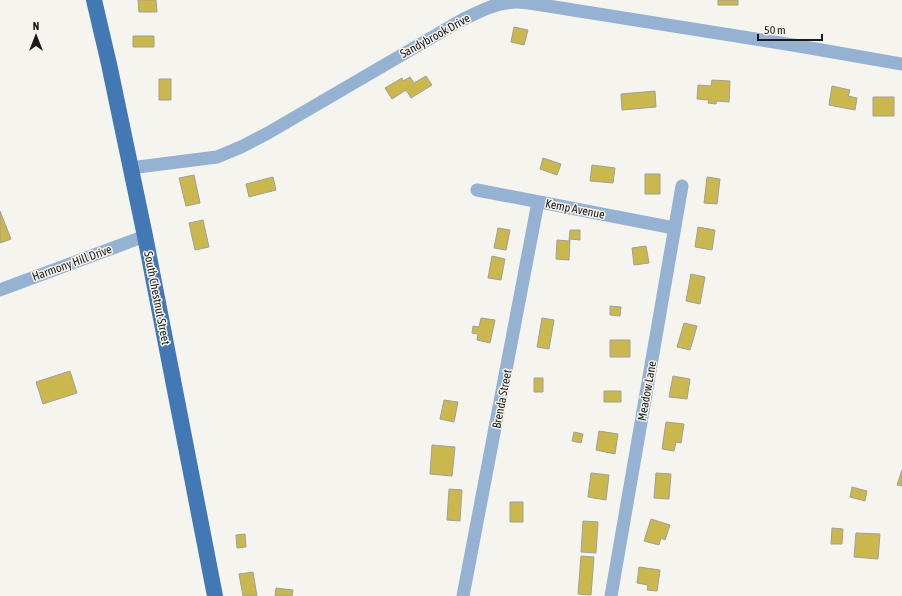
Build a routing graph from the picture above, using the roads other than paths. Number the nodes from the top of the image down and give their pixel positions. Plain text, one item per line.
1 (94, 0) edge
2 (902, 64) edge
3 (130, 168) junction
4 (682, 186) dead end
5 (477, 190) dead end
6 (538, 202) junction
7 (674, 228) junction
8 (145, 236) junction
9 (0, 290) edge
10 (215, 596) edge
11 (463, 596) edge
12 (611, 596) edge

1 - 3 main road, South Chestnut Street
2 - 3 street, Sandybrook Drive
3 - 8 main road, South Chestnut Street
4 - 7 street, Meadow Lane
5 - 6 street, Kemp Avenue
6 - 7 street, Kemp Avenue
6 - 11 street, Brenda Street
7 - 12 street, Meadow Lane
8 - 9 street, Harmony Hill Drive
8 - 10 main road, South Chestnut Street

